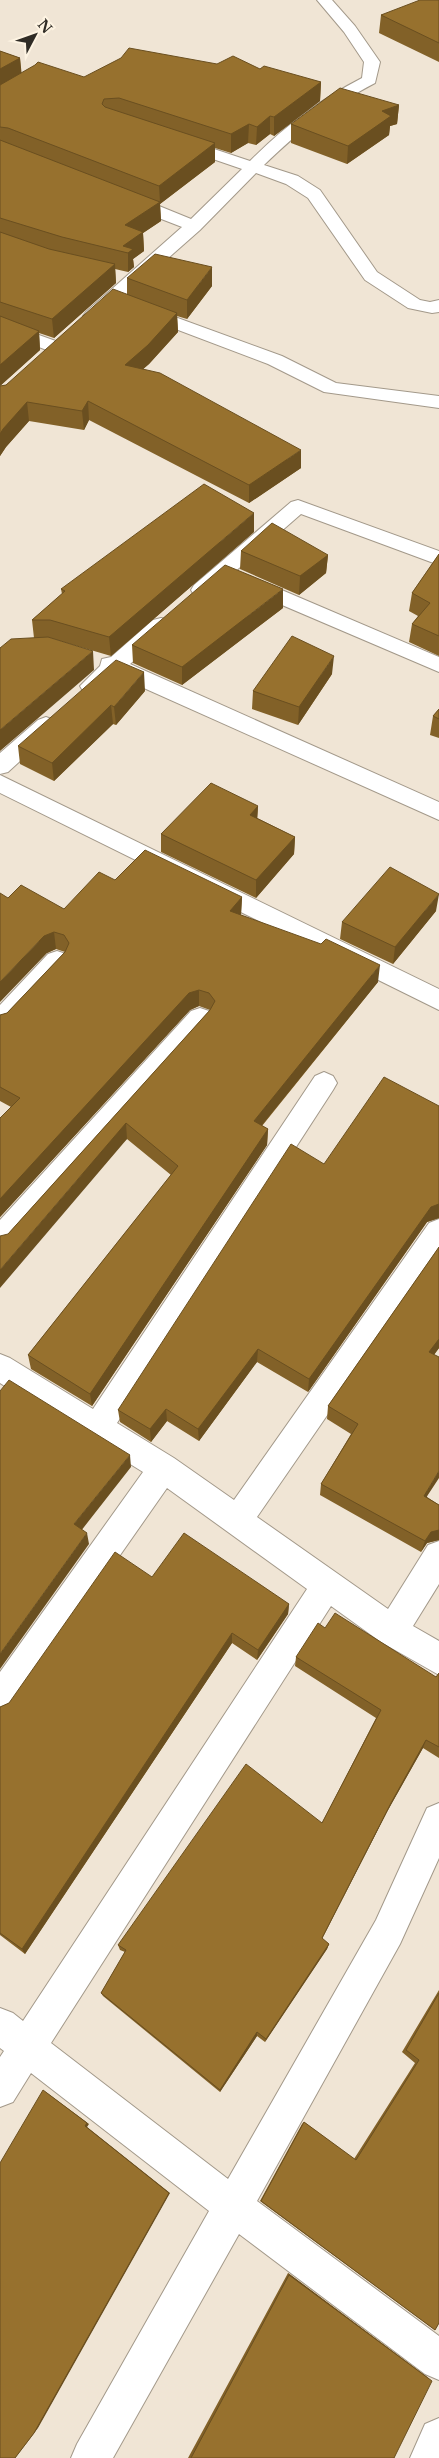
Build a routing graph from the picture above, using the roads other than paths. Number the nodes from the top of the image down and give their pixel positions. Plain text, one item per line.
1 (324, 0) edge
2 (169, 140) edge
3 (254, 168) junction
4 (112, 194) edge
5 (194, 226) junction
6 (113, 276) edge
7 (132, 280) junction
8 (111, 299) junction
9 (439, 305) edge
10 (0, 326) edge
11 (68, 337) junction
12 (42, 360) edge
13 (439, 402) edge
14 (439, 558) edge
15 (222, 572) junction
16 (87, 658) edge
17 (439, 665) edge
18 (114, 666) junction
19 (0, 766) edge
20 (0, 783) edge
21 (439, 812) edge
22 (57, 961) edge
23 (439, 1000) edge
24 (200, 1018) edge
25 (0, 1021) edge
26 (324, 1084) dead end
27 (439, 1231) edge
28 (0, 1239) edge
29 (1, 1371) edge
30 (97, 1428) junction
31 (163, 1468) junction
32 (237, 1521) junction
33 (439, 1556) edge
34 (327, 1585) junction
35 (392, 1630) junction
36 (439, 1659) edge
37 (0, 1700) edge
38 (439, 1820) edge
39 (14, 2036) edge
40 (0, 2089) edge
41 (234, 2207) junction
42 (439, 2360) edge
43 (439, 2438) edge
44 (91, 2458) edge
45 (430, 2458) edge

1 - 3 street
2 - 3 street
3 - 5 street
3 - 9 street
4 - 5 street
5 - 7 street
6 - 7 street
7 - 8 street
8 - 11 street
8 - 13 street
10 - 11 street
11 - 12 street
14 - 15 street
15 - 17 street
15 - 18 street
16 - 18 street
18 - 19 street
18 - 21 street
20 - 23 street
22 - 25 street
24 - 28 street
26 - 30 street
27 - 32 street
29 - 30 street
30 - 31 street
31 - 32 street
31 - 37 street
32 - 34 street
33 - 35 street
34 - 35 street
34 - 39 street
35 - 36 street
38 - 41 street
39 - 40 street
39 - 41 street
41 - 42 street
41 - 44 street
43 - 45 street

